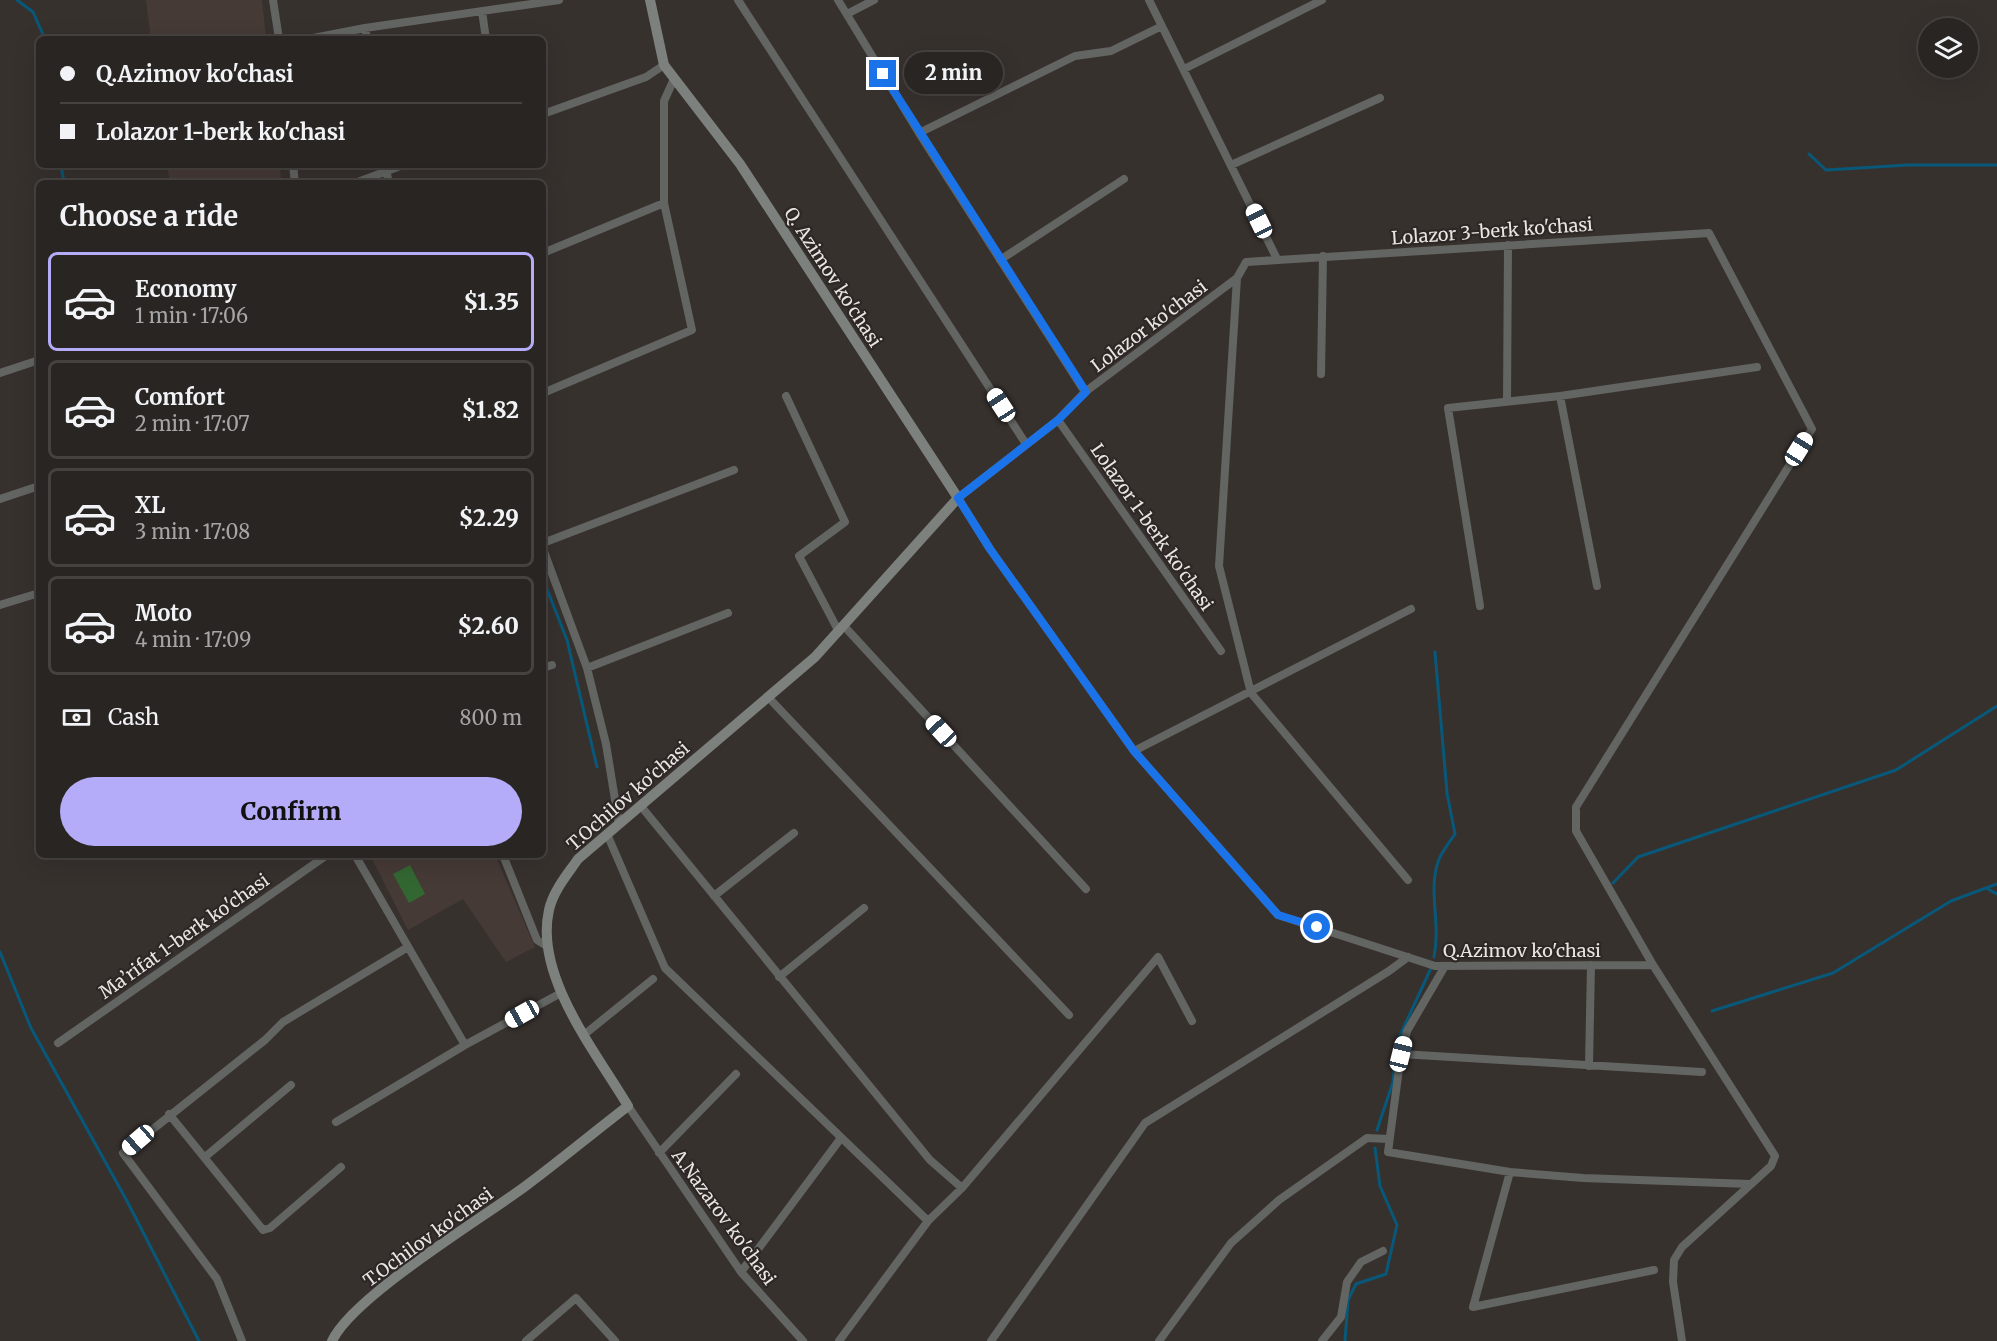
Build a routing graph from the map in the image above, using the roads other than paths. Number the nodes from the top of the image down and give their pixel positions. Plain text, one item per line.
1 (273, 0) edge
2 (559, 0) edge
3 (650, 0) edge
4 (738, 0) edge
5 (838, 0) edge
6 (874, 0) edge
7 (1149, 0) edge
8 (1322, 0) edge
9 (482, 11) junction
10 (847, 14) junction
11 (1162, 26) junction
12 (365, 28) junction
13 (279, 36) edge
14 (324, 36) edge
15 (366, 36) edge
16 (486, 36) edge
17 (664, 65) junction
18 (1184, 69) junction
19 (674, 79) junction
20 (1380, 98) dead end
21 (546, 113) edge
22 (918, 134) junction
23 (1231, 165) junction
24 (385, 168) edge
25 (1124, 179) dead end
26 (361, 180) edge
27 (664, 203) junction
28 (1508, 245) junction
29 (546, 252) edge
30 (1323, 256) junction
31 (1278, 259) junction
32 (1000, 260) junction
33 (1237, 278) junction
34 (36, 361) edge
35 (1757, 367) dead end
36 (0, 374) edge
37 (1321, 374) dead end
38 (546, 392) edge
39 (1086, 392) junction
40 (786, 396) dead end
41 (1560, 396) junction
42 (1507, 401) junction
43 (1058, 420) junction
44 (1026, 444) junction
45 (734, 470) dead end
46 (36, 487) edge
47 (958, 498) junction
48 (0, 499) edge
49 (546, 542) edge
50 (546, 557) edge
51 (1597, 586) dead end
52 (36, 594) edge
53 (0, 605) edge
54 (1480, 606) dead end
55 (1411, 609) dead end
56 (728, 613) dead end
57 (842, 629) junction
58 (1221, 651) dead end
59 (552, 665) dead end
60 (546, 667) edge
61 (587, 668) junction
62 (1251, 693) junction
63 (768, 697) junction
64 (1134, 751) junction
65 (640, 805) junction
66 (619, 824) junction
67 (794, 833) dead end
68 (607, 834) junction
69 (323, 858) edge
70 (357, 858) edge
71 (504, 858) edge
72 (1408, 880) dead end
73 (1086, 889) dead end
74 (714, 896) junction
75 (864, 908) dead end
76 (408, 947) junction
77 (548, 947) junction
78 (1408, 957) junction
79 (1591, 965) junction
80 (1653, 965) junction
81 (1445, 966) junction
82 (779, 977) junction
83 (653, 979) dead end
84 (561, 993) junction
85 (1069, 1015) dead end
86 (1192, 1021) dead end
87 (585, 1034) junction
88 (58, 1042) dead end
89 (465, 1045) junction
90 (1401, 1054) junction
91 (1589, 1066) junction
92 (1702, 1072) dead end
93 (736, 1074) dead end
94 (291, 1085) dead end
95 (628, 1106) junction
96 (169, 1114) junction
97 (336, 1122) dead end
98 (841, 1138) junction
99 (1388, 1139) junction
100 (660, 1154) junction
101 (205, 1157) junction
102 (341, 1167) dead end
103 (1510, 1172) junction
104 (1750, 1184) junction
105 (962, 1188) junction
106 (928, 1221) junction
107 (1383, 1251) dead end
108 (1654, 1270) dead end
109 (741, 1272) junction
110 (242, 1341) edge
111 (332, 1341) edge
112 (526, 1341) edge
113 (615, 1341) edge
114 (803, 1341) edge
115 (839, 1341) edge
116 (991, 1341) edge
117 (1158, 1341) edge
118 (1322, 1341) edge
119 (1682, 1341) edge

1 - 13 street
2 - 9 street
3 - 17 main road
4 - 44 street
5 - 10 street
6 - 10 street
7 - 11 street
8 - 18 street
9 - 12 street
9 - 16 street
10 - 22 street
11 - 18 street
11 - 22 street
12 - 14 street
12 - 15 street
17 - 19 main road, Q. Azimov ko'chasi
17 - 21 street
18 - 23 street
19 - 27 street
19 - 47 main road, Q. Azimov ko'chasi
20 - 23 street
22 - 32 street
23 - 31 street
24 - 26 street
25 - 32 street
27 - 29 street
27 - 38 street
28 - 30 street, Lolazor 3-berk ko'chasi
28 - 42 street
28 - 80 street, Lolazor 3-berk ko'chasi
30 - 31 street, Lolazor 3-berk ko'chasi
30 - 37 street
31 - 33 street, Lolazor ko'chasi
32 - 39 street
33 - 39 street, Lolazor ko'chasi
33 - 62 street
34 - 36 street
35 - 41 street
39 - 43 street, Lolazor ko'chasi
40 - 57 street
41 - 42 street
41 - 51 street
42 - 54 street
43 - 44 street, Lolazor ko'chasi
43 - 58 street, Lolazor 1-berk ko'chasi
44 - 47 street, Lolazor ko'chasi
45 - 49 street
46 - 48 street
47 - 57 main road, T.Ochilov ko'chasi
47 - 64 street, Q.Azimov ko'chasi
50 - 61 street
52 - 53 street
55 - 62 street
56 - 61 street
57 - 63 main road, T.Ochilov ko'chasi
57 - 73 street
59 - 60 street
61 - 66 street
62 - 64 street
62 - 72 street
63 - 65 main road, T.Ochilov ko'chasi
63 - 85 street
64 - 78 street, Q.Azimov ko'chasi
65 - 66 main road, T.Ochilov ko'chasi
65 - 74 street
66 - 68 main road, T.Ochilov ko'chasi
67 - 74 street
68 - 77 main road, T.Ochilov ko'chasi
68 - 98 street
69 - 88 street, Ma’rifat 1-berk ko'chasi
70 - 76 street
71 - 77 street
74 - 82 street
75 - 82 street
76 - 89 street
76 - 96 street
77 - 84 main road, T.Ochilov ko'chasi
78 - 81 street, Q.Azimov ko'chasi
78 - 116 street
79 - 80 street, Q.Azimov ko'chasi
79 - 81 street, Q.Azimov ko'chasi
79 - 91 street
80 - 104 street
81 - 90 street
82 - 105 street
83 - 87 street
84 - 87 main road, T.Ochilov ko'chasi
84 - 89 street
86 - 105 street
87 - 95 main road, T.Ochilov ko'chasi
89 - 97 street
90 - 91 street
90 - 99 street
91 - 92 street
93 - 100 street
94 - 101 street
95 - 100 street, A.Nazarov ko'chasi
95 - 111 main road, T.Ochilov ko'chasi
96 - 101 street
96 - 110 street
98 - 106 street
98 - 109 street
99 - 103 street
99 - 117 street
100 - 109 street, A.Nazarov ko'chasi
101 - 102 street
103 - 104 street
103 - 108 street
104 - 119 street
105 - 106 street
106 - 115 street
107 - 118 street
109 - 114 street, A.Nazarov ko'chasi
112 - 113 street

